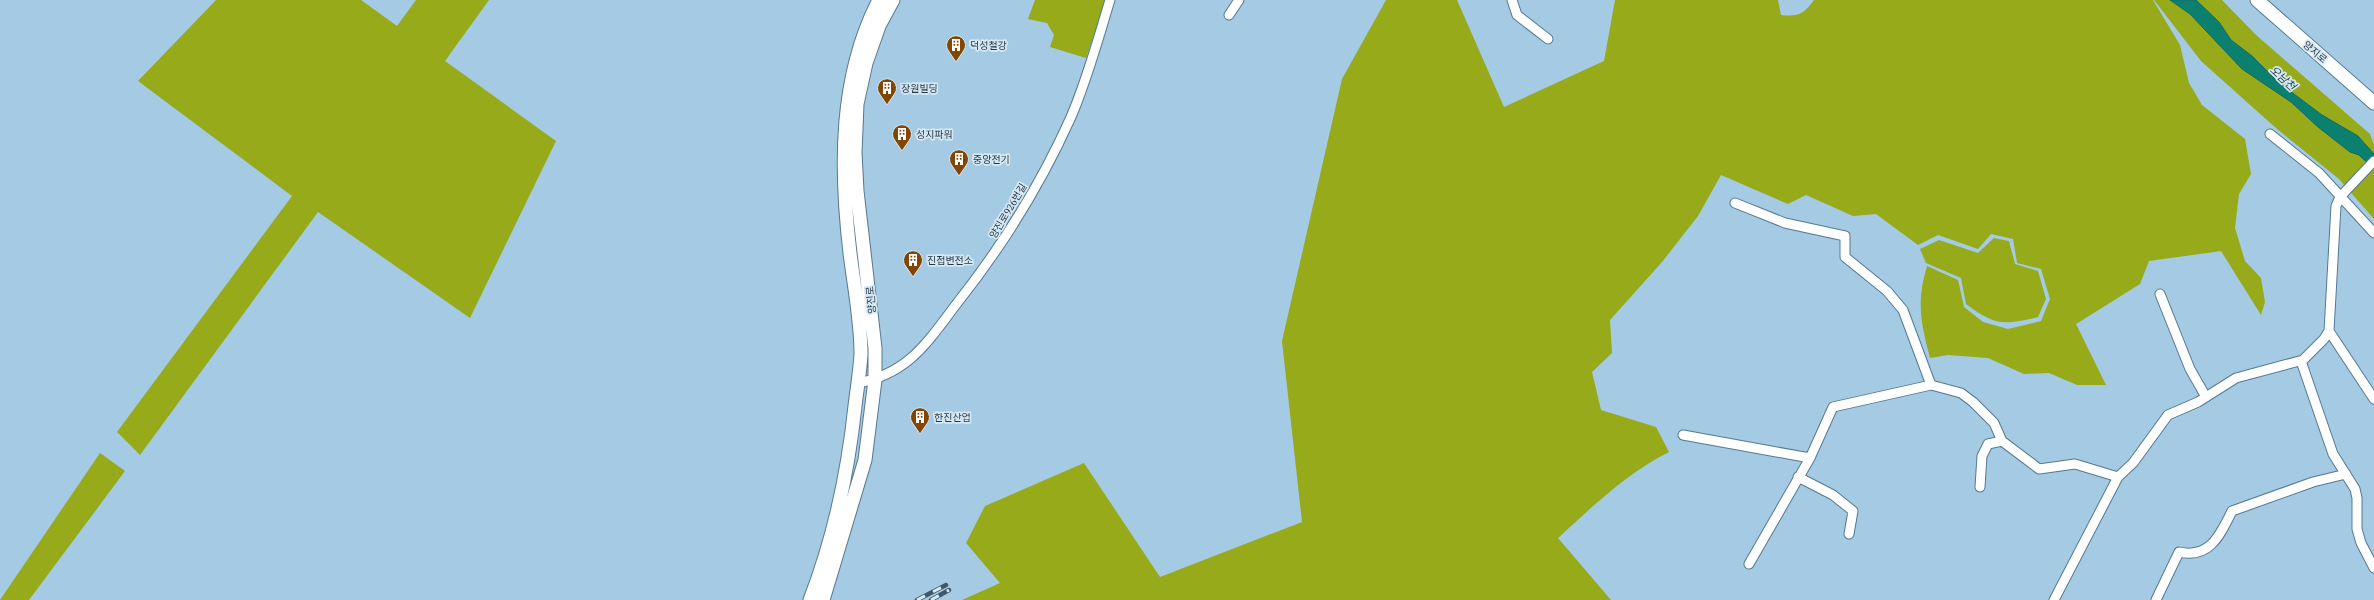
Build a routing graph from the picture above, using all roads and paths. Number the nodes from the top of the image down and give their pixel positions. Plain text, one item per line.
1 (879, 0) edge
2 (893, 0) edge
3 (1110, 0) edge
4 (1240, 0) edge
5 (1512, 0) edge
6 (2257, 0) edge
7 (1229, 15) dead end
8 (1548, 39) dead end
9 (2374, 103) edge
10 (2270, 134) dead end
11 (2374, 161) edge
12 (2340, 197) junction
13 (1735, 203) dead end
14 (2374, 232) edge
15 (2160, 294) dead end
16 (2329, 331) junction
17 (2300, 361) junction
18 (875, 380) junction
19 (858, 383) junction
20 (1931, 385) junction
21 (2206, 397) junction
22 (2374, 399) edge
23 (1683, 435) dead end
24 (2002, 440) junction
25 (1810, 458) junction
26 (2346, 474) junction
27 (1798, 477) junction
28 (2118, 477) junction
29 (1980, 487) dead end
30 (1849, 534) dead end
31 (1749, 564) dead end
32 (2374, 568) edge
33 (810, 600) edge
34 (823, 600) edge
35 (2054, 600) edge
36 (2156, 600) edge

1 - 19 main road, 양진로
2 - 18 main road, 양진로
3 - 18 street, 양진로926번길
4 - 7 street
5 - 8 street
6 - 9 main road, 양지로
10 - 12 street
11 - 12 street
12 - 14 street
12 - 16 street
13 - 20 street
15 - 21 street
16 - 17 street
16 - 22 street
17 - 21 street
17 - 26 street
18 - 19 street, 양진로926번길
18 - 34 main road, 양진로
19 - 33 main road, 양진로
20 - 24 street
20 - 25 street
21 - 28 street
23 - 25 street
24 - 28 street
24 - 29 street
25 - 27 street
26 - 32 street
26 - 36 street
27 - 30 street
27 - 31 street
28 - 35 street

